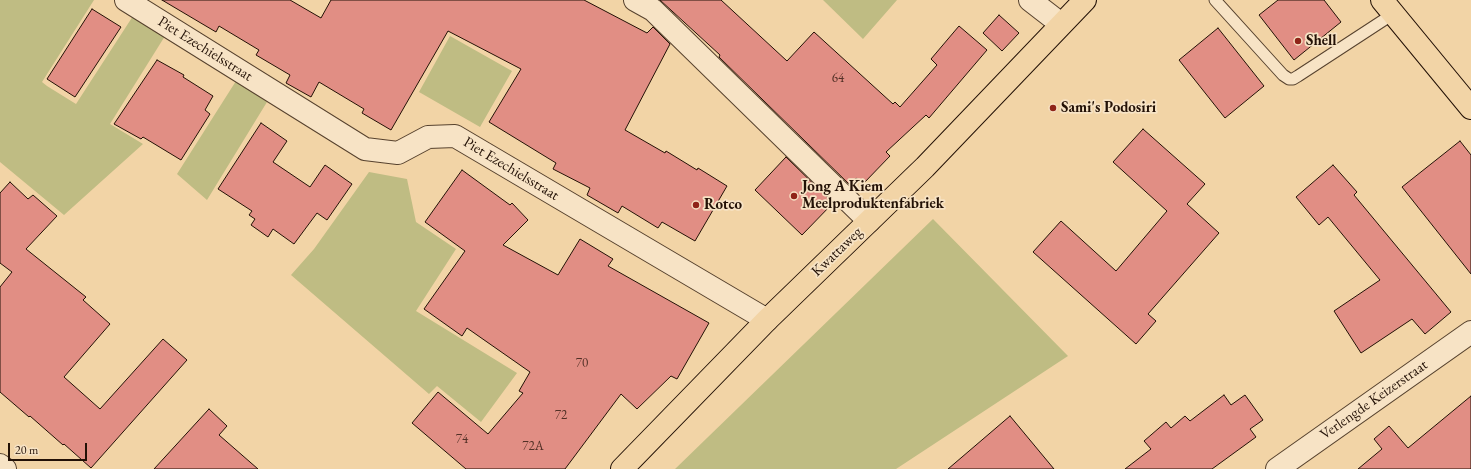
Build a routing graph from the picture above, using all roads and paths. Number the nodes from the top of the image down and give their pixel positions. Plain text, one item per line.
1 (126, 0) edge
2 (635, 0) edge
3 (1030, 0) edge
4 (1085, 0) edge
5 (1215, 0) edge
6 (1387, 7) edge
7 (1061, 24) junction
8 (1471, 108) edge
9 (870, 221) junction
10 (767, 320) junction
11 (1471, 332) edge
12 (0, 465) edge
13 (4, 469) edge
14 (622, 469) edge
15 (1277, 469) edge

1 - 10 street, Piet Ezechielsstraat
2 - 9 street
3 - 7 street
4 - 7 main road, Kwattaweg
5 - 6 lane
6 - 8 main road
7 - 9 main road, Kwattaweg
9 - 10 main road, Kwattaweg
10 - 14 main road, Kwattaweg
11 - 15 street, Verlengde Keizerstraat
12 - 13 street

